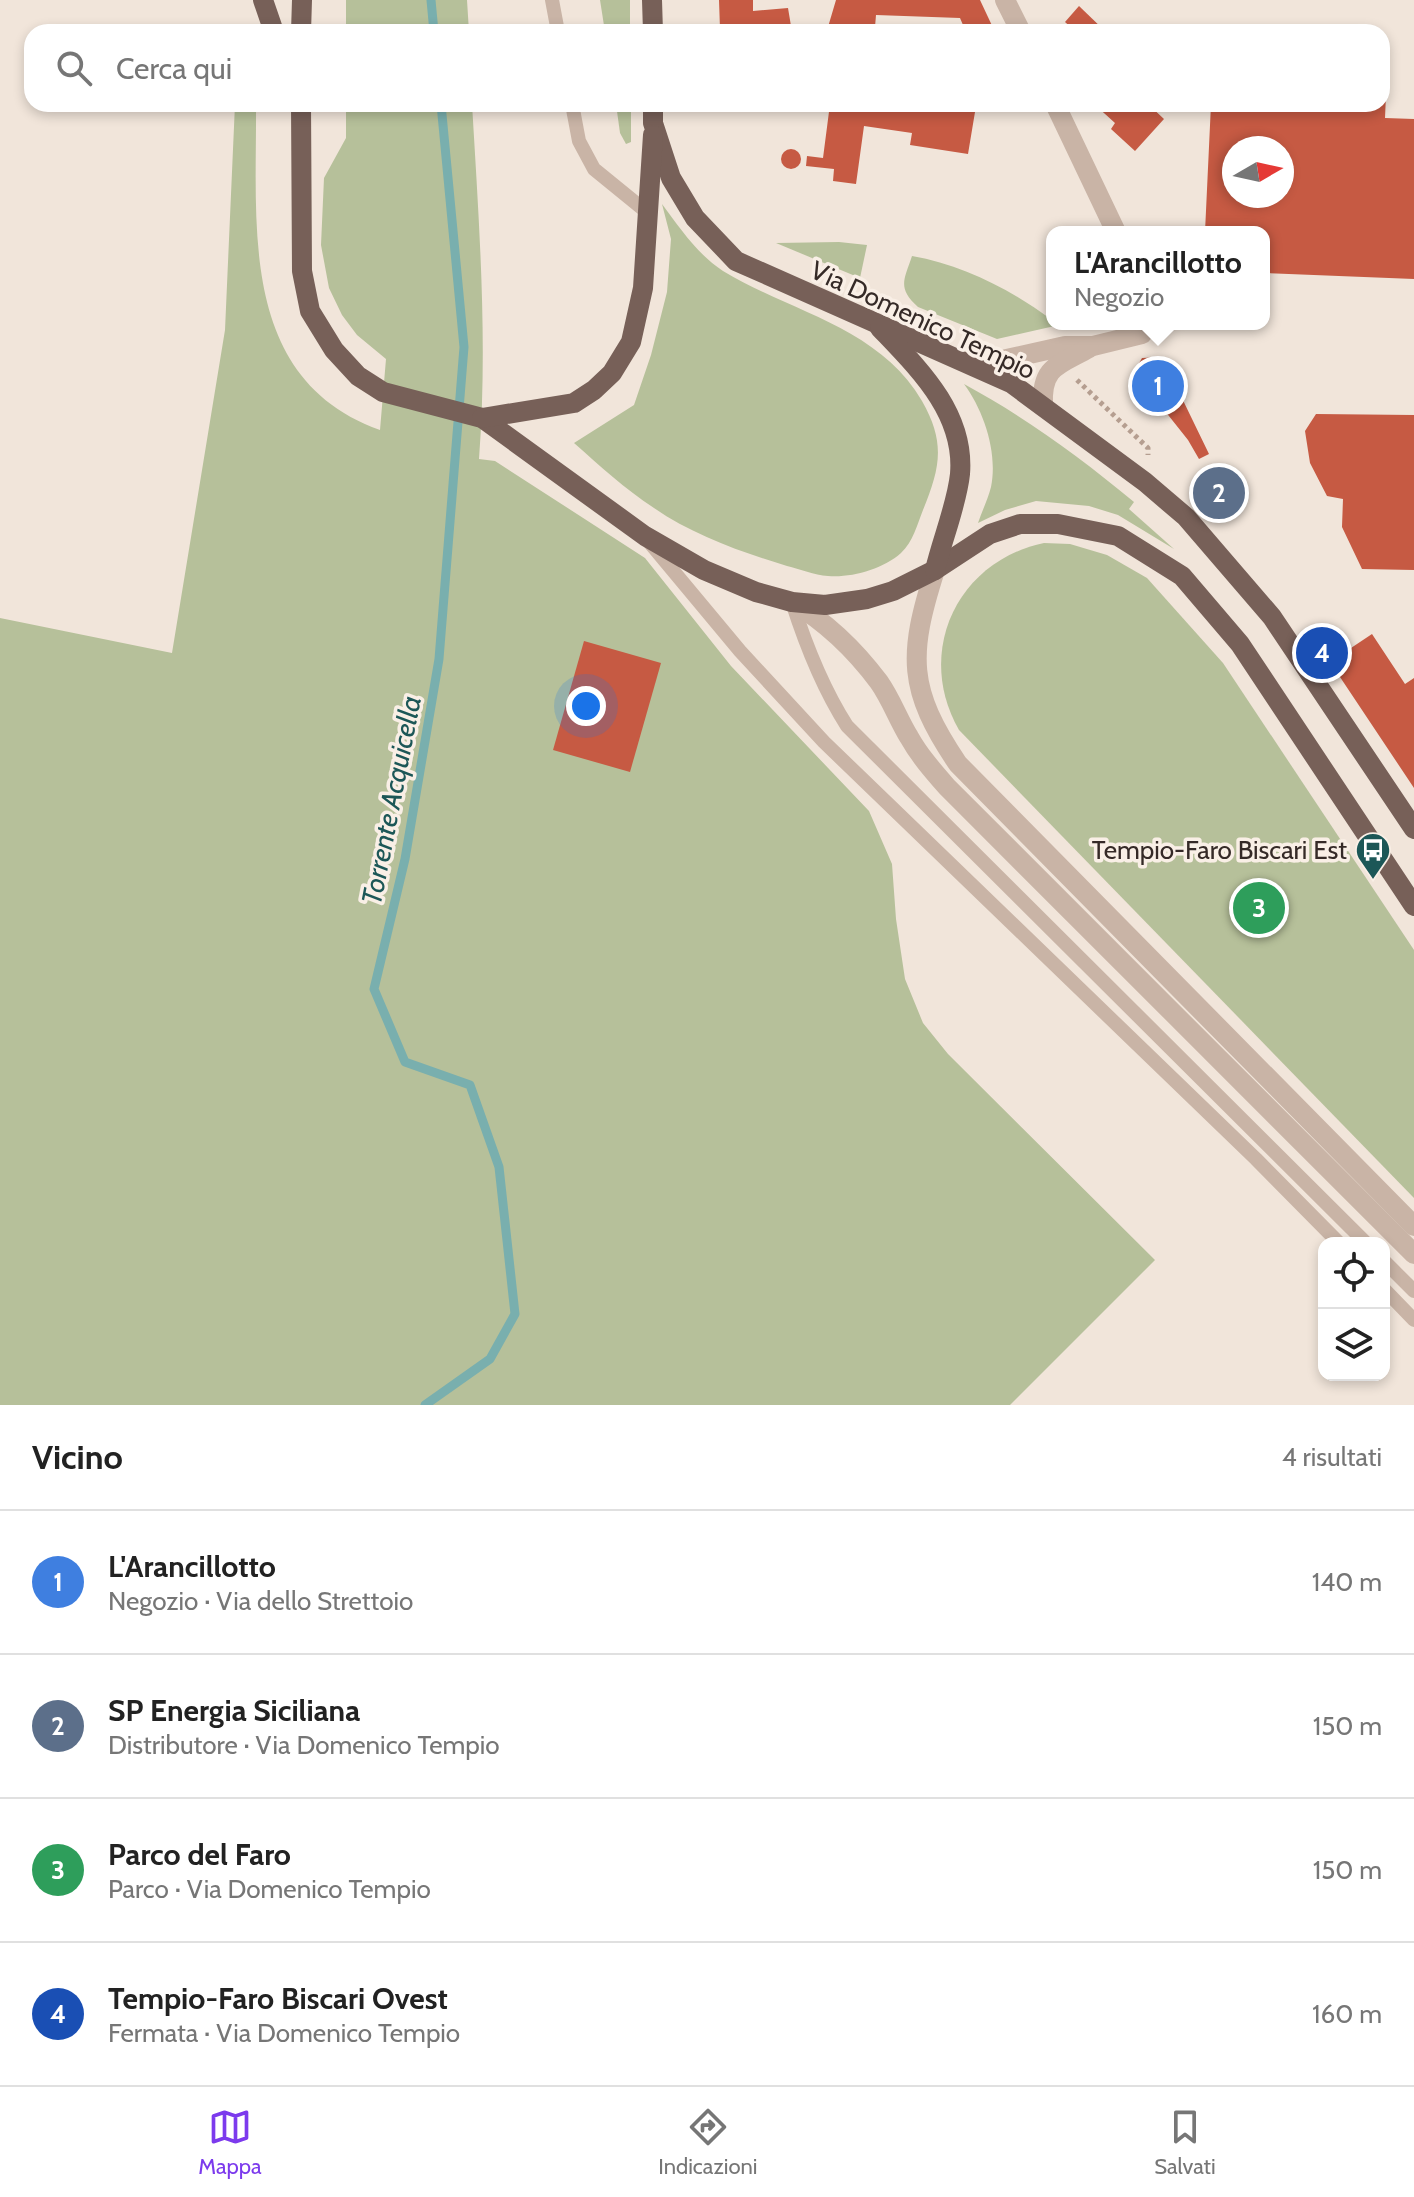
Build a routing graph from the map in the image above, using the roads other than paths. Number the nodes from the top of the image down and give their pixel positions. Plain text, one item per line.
1 (263, 0) edge
2 (302, 0) edge
3 (552, 0) edge
4 (652, 0) edge
5 (1005, 0) edge
6 (271, 24) edge
7 (301, 24) edge
8 (556, 24) edge
9 (653, 24) edge
10 (1017, 24) edge
11 (288, 112) edge
12 (301, 112) edge
13 (574, 112) edge
14 (1059, 112) edge
15 (653, 113) edge
16 (301, 200) junction
17 (648, 213) junction
18 (1113, 226) edge
19 (874, 322) junction
20 (1144, 330) edge
21 (1093, 346) junction
22 (971, 364) junction
23 (1043, 405) junction
24 (482, 418) junction
25 (645, 536) junction
26 (935, 570) junction
27 (792, 602) junction
28 (1414, 829) edge
29 (1414, 906) edge
30 (1414, 1226) edge
31 (1333, 1237) edge
32 (1360, 1237) edge
33 (1414, 1254) edge
34 (1390, 1267) edge
35 (1414, 1291) edge
36 (1390, 1295) edge
37 (1414, 1320) edge

1 - 6 main road
2 - 7 main road
3 - 8 lane
4 - 9 main road
5 - 10 street
11 - 16 main road
12 - 16 main road
13 - 17 lane
14 - 18 street
15 - 17 main road
15 - 19 main road, Via Domenico Tempio
16 - 24 main road
17 - 24 main road
19 - 22 main road, Via Domenico Tempio
19 - 26 main road
20 - 21 street
21 - 22 street
21 - 23 street
22 - 23 main road, Via Domenico Tempio
23 - 28 main road, Via Domenico Tempio
24 - 25 main road
25 - 27 main road
25 - 31 lane
26 - 27 main road
26 - 29 main road
26 - 30 street
27 - 32 lane
27 - 33 street
34 - 35 lane
36 - 37 lane

